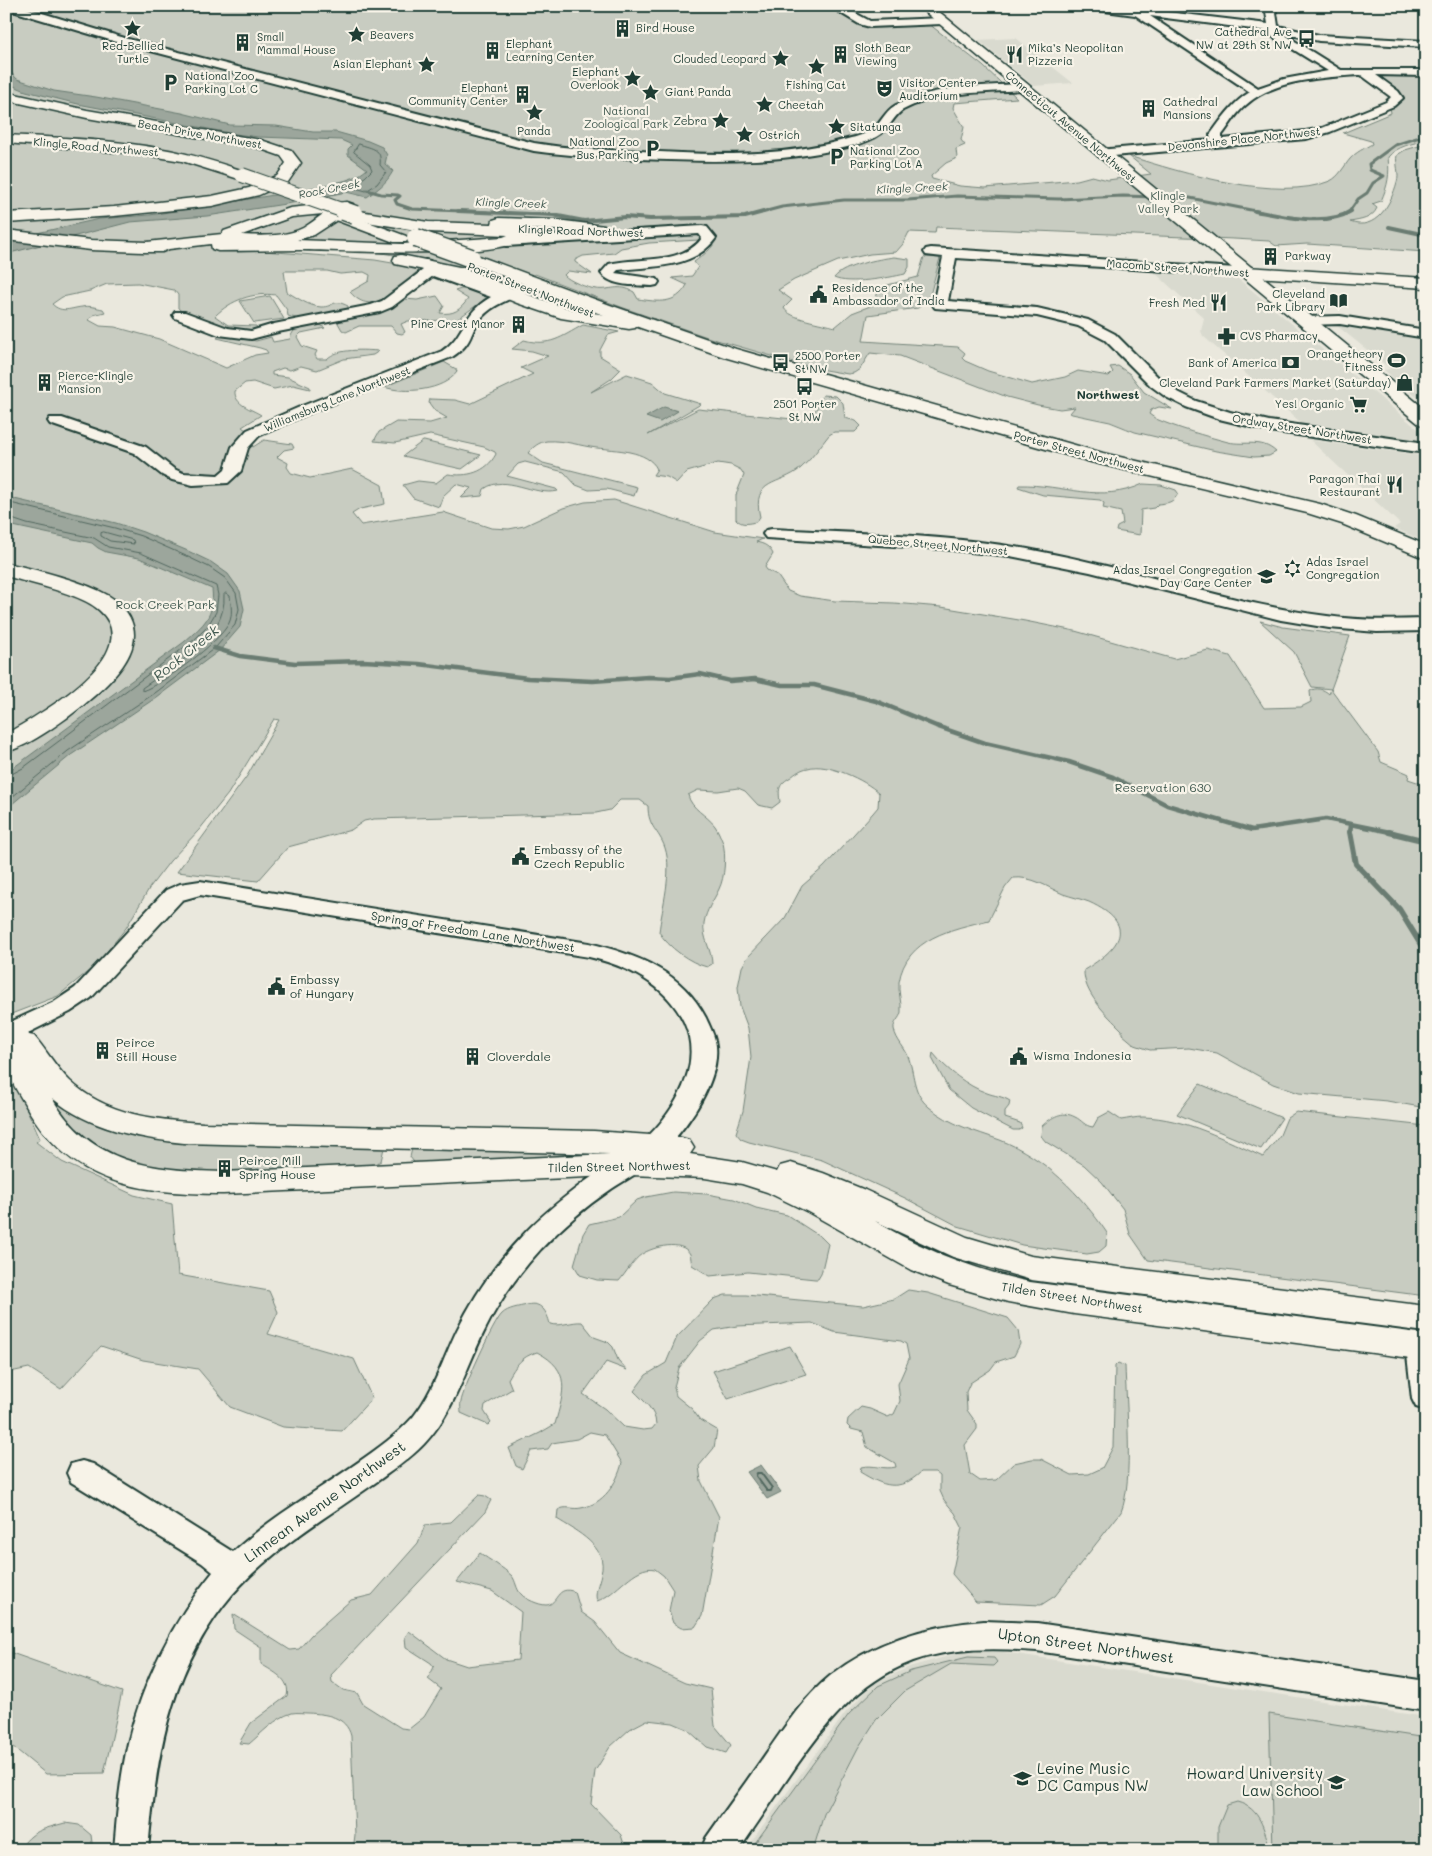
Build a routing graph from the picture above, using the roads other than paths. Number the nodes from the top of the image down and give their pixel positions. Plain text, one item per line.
1 (7, 6) edge
2 (834, 6) edge
3 (924, 6) edge
4 (1090, 6) edge
5 (1270, 6) edge
6 (1138, 9) edge
7 (942, 21) junction
8 (1272, 28) junction
9 (1426, 44) edge
10 (1364, 72) junction
11 (1426, 73) edge
12 (1340, 74) junction
13 (1024, 89) junction
14 (1257, 92) junction
15 (6, 96) edge
16 (6, 141) edge
17 (1217, 143) junction
18 (1106, 156) junction
19 (238, 177) junction
20 (121, 212) junction
21 (6, 218) edge
22 (360, 218) junction
23 (30, 219) junction
24 (327, 221) junction
25 (6, 222) edge
26 (605, 231) junction
27 (660, 233) junction
28 (11, 234) edge
29 (505, 235) junction
30 (408, 238) junction
31 (216, 244) junction
32 (360, 247) junction
33 (931, 252) dead end
34 (950, 254) junction
35 (428, 267) junction
36 (1246, 272) junction
37 (652, 282) dead end
38 (1426, 283) edge
39 (520, 291) junction
40 (180, 315) dead end
41 (1305, 321) junction
42 (1426, 334) edge
43 (730, 353) junction
44 (1426, 420) edge
45 (56, 421) dead end
46 (1426, 448) edge
47 (772, 534) dead end
48 (1426, 554) edge
49 (6, 569) edge
50 (1426, 625) edge
51 (6, 745) edge
52 (10, 1022) edge
53 (703, 1058) joint
54 (401, 1138) junction
55 (642, 1155) junction
56 (395, 1175) junction
57 (1424, 1337) edge
58 (1426, 1399) edge
59 (82, 1473) dead end
60 (234, 1571) junction
61 (1426, 1696) edge
62 (131, 1850) edge
63 (718, 1850) edge

1 - 13 street
2 - 7 street
3 - 7 main road, Connecticut Avenue Northwest
4 - 6 street
5 - 8 street
6 - 8 street
6 - 14 street
7 - 13 main road, Connecticut Avenue Northwest
8 - 9 street
8 - 12 street
10 - 11 street
10 - 12 street
10 - 17 street, Devonshire Place Northwest
12 - 14 street
13 - 18 main road, Connecticut Avenue Northwest
14 - 17 street
15 - 20 main road, Beach Drive Northwest
16 - 19 main road, Klingle Road Northwest
17 - 18 street, Devonshire Place Northwest
18 - 36 main road, Connecticut Avenue Northwest
19 - 22 main road, Klingle Road Northwest, bridge
19 - 24 main road, Klingle Road Northwest
20 - 21 main road, Beach Drive Northwest
20 - 23 main road, Beach Drive Northwest
22 - 24 main road, Porter Street Northwest
22 - 29 main road
22 - 30 main road, Porter Street Northwest
23 - 25 main road, Beach Drive Northwest
23 - 28 main road
24 - 31 main road
24 - 32 main road
26 - 27 street, Klingle Road Northwest
26 - 29 street, Klingle Road Northwest
26 - 31 main road
27 - 29 street, Klingle Road Northwest
27 - 37 street, Klingle Road Northwest
28 - 31 main road
29 - 32 main road
30 - 39 main road, Porter Street Northwest
30 - 39 main road, Porter Street Northwest, bridge
31 - 32 main road
31 - 35 main road
33 - 34 street, Macomb Street Northwest
34 - 36 street, Macomb Street Northwest
34 - 46 street, Ordway Street Northwest
35 - 39 main road
35 - 40 street
36 - 38 main road, Macomb Street Northwest
36 - 41 main road, Connecticut Avenue Northwest
39 - 43 main road, Porter Street Northwest
39 - 43 main road, Porter Street Northwest
39 - 45 street, Williamsburg Lane Northwest
41 - 42 street
41 - 44 main road, Connecticut Avenue Northwest
43 - 48 main road, Porter Street Northwest
47 - 50 street, Quebec Street Northwest
49 - 51 main road
52 - 53 street, Spring of Freedom Lane Northwest
52 - 54 main road, Tilden Street Northwest
52 - 56 main road, Tilden Street Northwest
53 - 55 street, Linnean Avenue Northwest
54 - 55 main road, Tilden Street Northwest
54 - 56 main road
55 - 56 main road, Tilden Street Northwest
55 - 57 main road, Tilden Street Northwest
55 - 60 street, Linnean Avenue Northwest
57 - 58 street
59 - 60 street
60 - 62 street, Linnean Avenue Northwest
61 - 63 street, Upton Street Northwest

